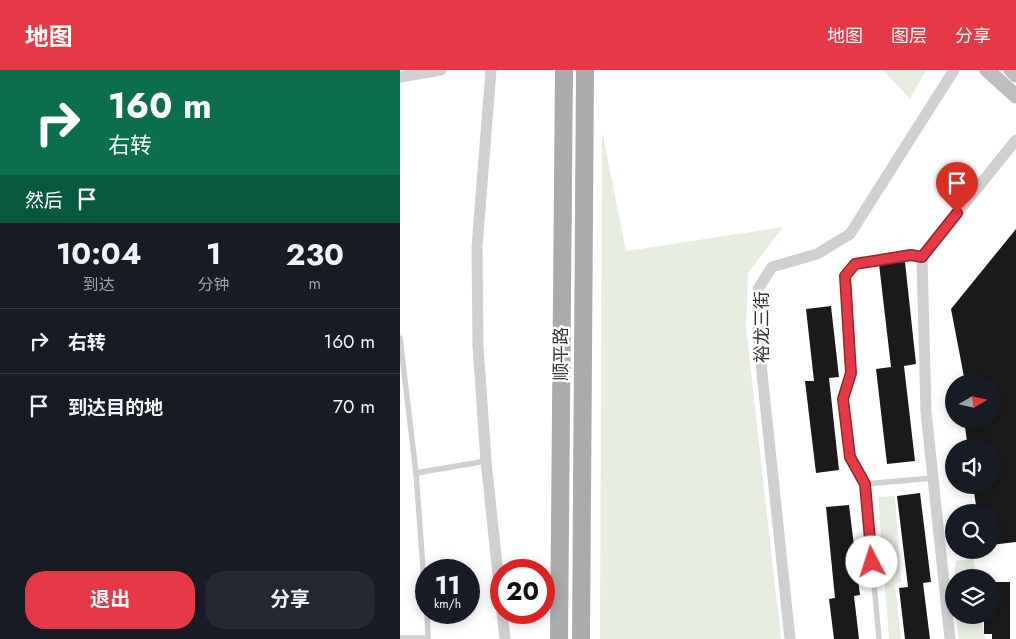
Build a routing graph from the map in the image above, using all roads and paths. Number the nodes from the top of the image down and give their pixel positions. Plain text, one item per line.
1 (441, 70) edge
2 (491, 70) edge
3 (564, 70) edge
4 (586, 70) edge
5 (954, 70) edge
6 (987, 70) edge
7 (1011, 70) edge
8 (1016, 74) edge
9 (400, 77) edge
10 (1016, 96) edge
11 (1016, 140) edge
12 (922, 257) junction
13 (400, 338) edge
14 (486, 461) junction
15 (416, 473) junction
16 (933, 478) junction
17 (865, 484) junction
18 (422, 559) edge
19 (496, 559) edge
20 (427, 624) edge
21 (503, 624) edge
22 (400, 638) edge
23 (428, 638) edge
24 (505, 639) edge
25 (559, 639) edge
26 (581, 639) edge
27 (790, 639) edge
28 (879, 639) edge
29 (950, 639) edge

1 - 9 street
2 - 14 street
3 - 25 main road, 顺平路
4 - 26 main road, 顺平路
5 - 27 street, 裕龙三街
6 - 10 main road
7 - 8 main road
11 - 12 street
12 - 16 street
12 - 17 lane
13 - 15 lane
14 - 15 lane
14 - 19 street
15 - 18 lane
16 - 17 lane
16 - 29 street
17 - 28 lane
20 - 23 lane
21 - 24 street
22 - 23 lane

